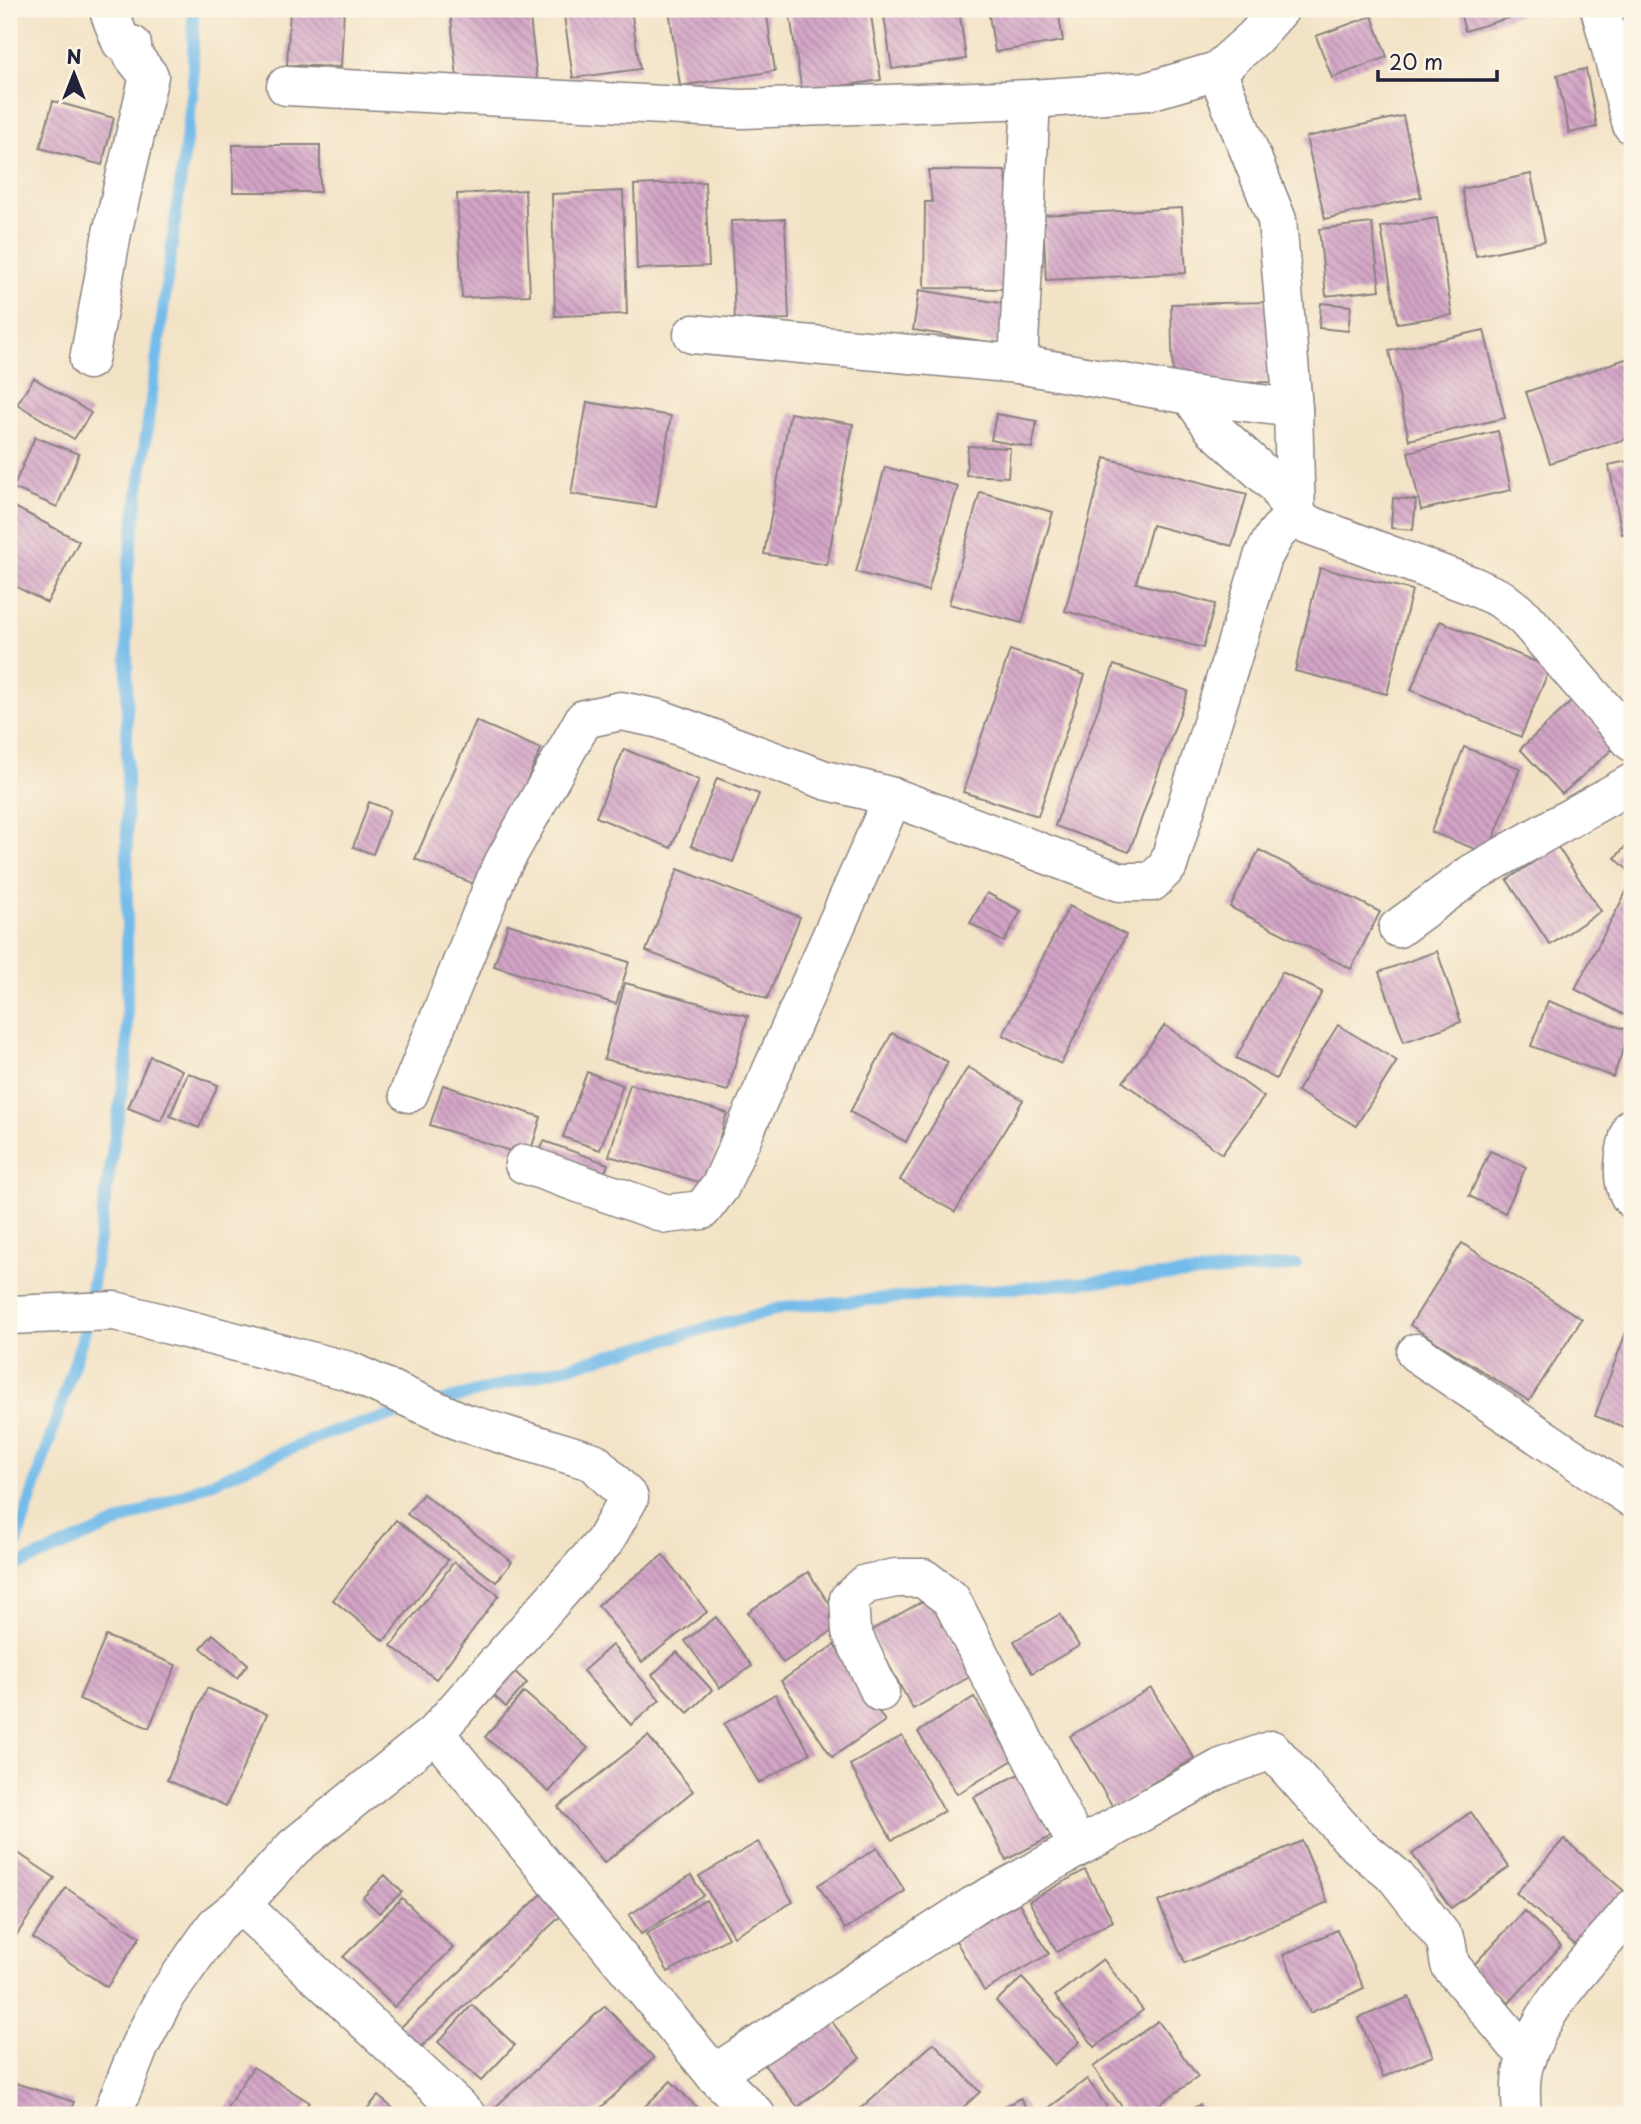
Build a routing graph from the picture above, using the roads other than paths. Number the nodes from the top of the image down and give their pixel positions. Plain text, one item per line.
1 (111, 9) edge
2 (1280, 9) edge
3 (1600, 9) edge
4 (1217, 71) junction
5 (286, 86) dead end
6 (1031, 99) junction
7 (1632, 124) edge
8 (694, 334) dead end
9 (89, 360) dead end
10 (1017, 364) junction
11 (1190, 395) junction
12 (1293, 408) junction
13 (1296, 520) junction
14 (1632, 742) edge
15 (1632, 783) edge
16 (893, 797) junction
17 (1398, 928) dead end
18 (409, 1093) dead end
19 (1632, 1127) edge
20 (524, 1164) dead end
21 (1632, 1199) edge
22 (9, 1315) edge
23 (1416, 1353) dead end
24 (1632, 1498) edge
25 (880, 1692) dead end
26 (435, 1733) junction
27 (1078, 1847) junction
28 (240, 1905) junction
29 (1632, 1909) edge
30 (1534, 2040) junction
31 (715, 2074) junction
32 (112, 2115) edge
33 (466, 2115) edge
34 (756, 2115) edge
35 (1522, 2115) edge

1 - 9 street
2 - 4 street
3 - 7 street
4 - 6 street
4 - 12 street
5 - 6 street
6 - 10 street
8 - 10 street
10 - 11 street
11 - 12 street
11 - 13 street
12 - 13 street
13 - 14 street
13 - 16 street
15 - 17 street
16 - 18 street
16 - 20 street
19 - 21 street
22 - 26 street
23 - 24 street
25 - 27 street
26 - 28 street
26 - 31 street
27 - 30 street
27 - 31 street
28 - 32 street
28 - 33 street
29 - 30 street
30 - 35 street
31 - 34 street

